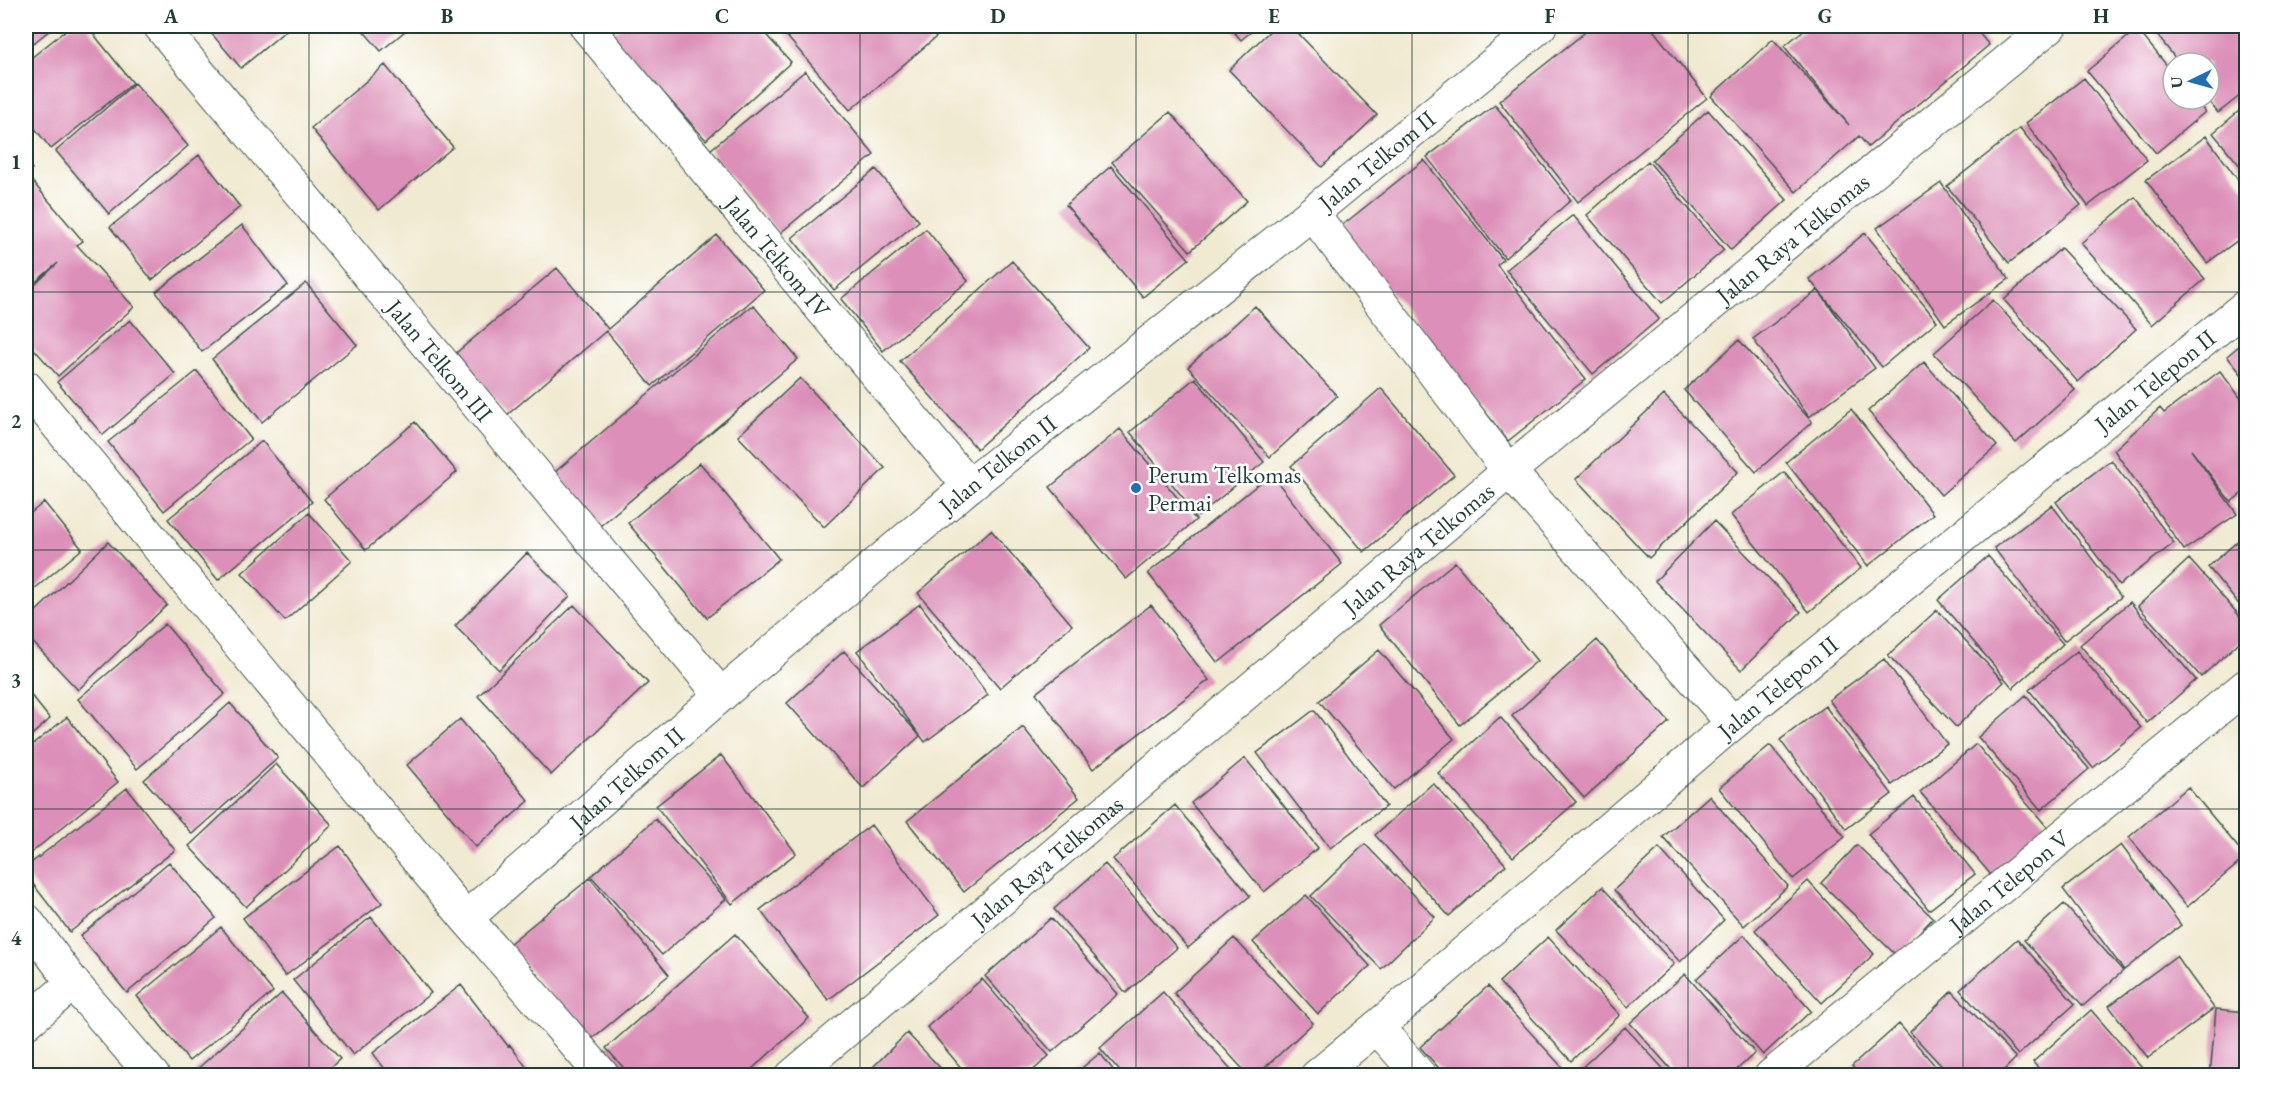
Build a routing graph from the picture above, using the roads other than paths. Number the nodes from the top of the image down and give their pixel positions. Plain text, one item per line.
1 (160, 26) edge
2 (586, 26) edge
3 (1540, 26) edge
4 (2050, 26) edge
5 (1312, 213) junction
6 (2247, 306) edge
7 (26, 387) edge
8 (1509, 471) junction
9 (969, 486) junction
10 (2247, 686) edge
11 (721, 695) junction
12 (1733, 723) junction
13 (466, 918) junction
14 (26, 920) edge
15 (74, 983) junction
16 (26, 1023) edge
17 (1377, 1027) junction
18 (153, 1076) edge
19 (603, 1076) edge
20 (792, 1076) edge
21 (1317, 1076) edge
22 (1420, 1076) edge
23 (1771, 1076) edge

1 - 11 street, Jalan Telkom III
2 - 9 street, Jalan Telkom IV
3 - 5 street, Jalan Telkom II
4 - 8 street, Jalan Raya Telkomas
5 - 8 street
5 - 9 street, Jalan Telkom II
6 - 12 street, Jalan Telepon II
7 - 13 street
8 - 12 street
8 - 20 street, Jalan Raya Telkomas
9 - 11 street, Jalan Telkom II
10 - 23 street, Jalan Telepon V
11 - 13 street, Jalan Telkom II
12 - 17 street, Jalan Telepon II
13 - 19 street
14 - 15 street
15 - 16 street
15 - 18 street
17 - 21 street, Jalan Telepon II
17 - 22 street

